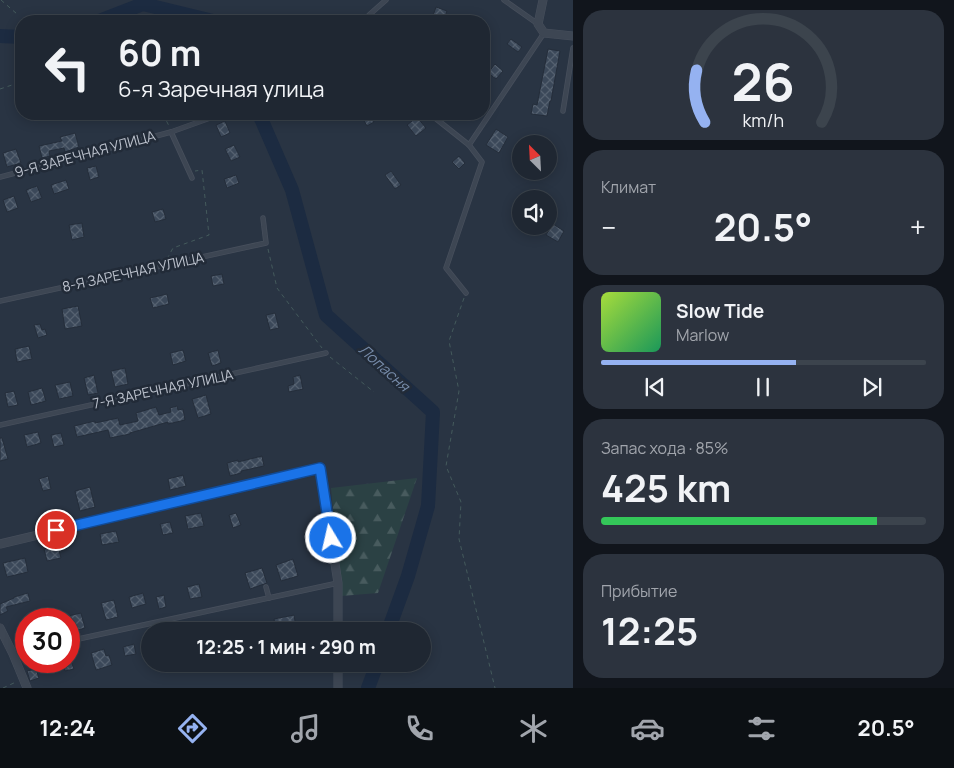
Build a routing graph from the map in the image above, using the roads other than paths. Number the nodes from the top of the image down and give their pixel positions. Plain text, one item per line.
1 (386, 0) edge
2 (504, 0) edge
3 (543, 0) edge
4 (369, 15) dead end
5 (538, 24) junction
6 (544, 33) junction
7 (573, 36) edge
8 (573, 48) edge
9 (563, 111) dead end
10 (490, 114) edge
11 (204, 120) edge
12 (438, 120) edge
13 (486, 120) edge
14 (171, 132) junction
15 (469, 145) junction
16 (0, 177) edge
17 (192, 178) dead end
18 (264, 218) dead end
19 (466, 293) road end
20 (0, 301) edge
21 (326, 353) road end
22 (0, 425) edge
23 (0, 544) edge
24 (338, 583) junction
25 (266, 587) dead end
26 (268, 598) junction
27 (338, 622) edge
28 (0, 628) edge
29 (80, 639) edge
30 (13, 654) joint
31 (338, 672) edge
32 (27, 688) edge
33 (338, 688) edge

1 - 4 lane
2 - 5 lane
3 - 5 street
5 - 6 street
6 - 7 street
6 - 10 lane
8 - 9 lane
11 - 14 lane, 9-Я ЗАРЕЧНАЯ УЛИЦА
12 - 15 lane
13 - 15 lane
14 - 16 lane, 9-Я ЗАРЕЧНАЯ УЛИЦА
14 - 17 lane
15 - 19 lane
18 - 20 lane, 8-Я ЗАРЕЧНАЯ УЛИЦА
21 - 22 lane, 7-Я ЗАРЕЧНАЯ УЛИЦА
23 - 24 street
24 - 26 lane
24 - 27 street
25 - 26 lane
26 - 29 lane
28 - 30 street
30 - 32 street
31 - 33 street

